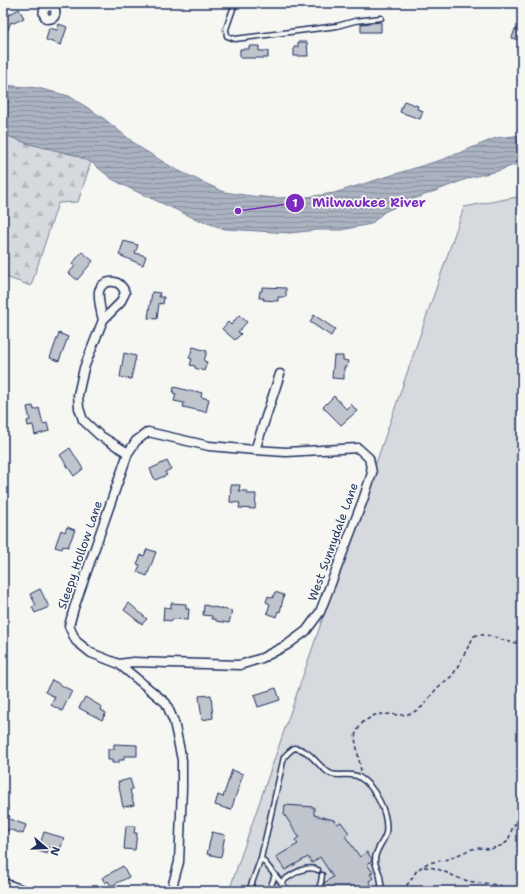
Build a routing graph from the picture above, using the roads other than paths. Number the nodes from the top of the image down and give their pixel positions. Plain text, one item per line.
1 (235, 3) edge
2 (381, 18) dead end
3 (102, 320) junction
4 (280, 374) dead end
5 (255, 450) junction
6 (128, 453) junction
7 (118, 664) junction
8 (261, 858) junction
9 (318, 870) dead end
10 (275, 875) junction
11 (322, 875) dead end
12 (281, 882) junction
13 (3, 884) edge
14 (287, 890) edge
15 (23, 891) edge
16 (171, 891) edge
17 (250, 891) edge
18 (269, 891) edge
19 (318, 891) edge
20 (382, 891) edge

1 - 2 lane
3 - 3 street
3 - 6 street
4 - 5 street
5 - 6 street, Sleepy Hollow Lane
5 - 7 street, West Sunnydale Lane
6 - 7 street, Sleepy Hollow Lane
7 - 16 street
8 - 10 lane
8 - 17 lane
8 - 20 lane
9 - 12 lane
10 - 12 lane
10 - 18 lane
11 - 19 lane
12 - 14 lane
13 - 15 street

